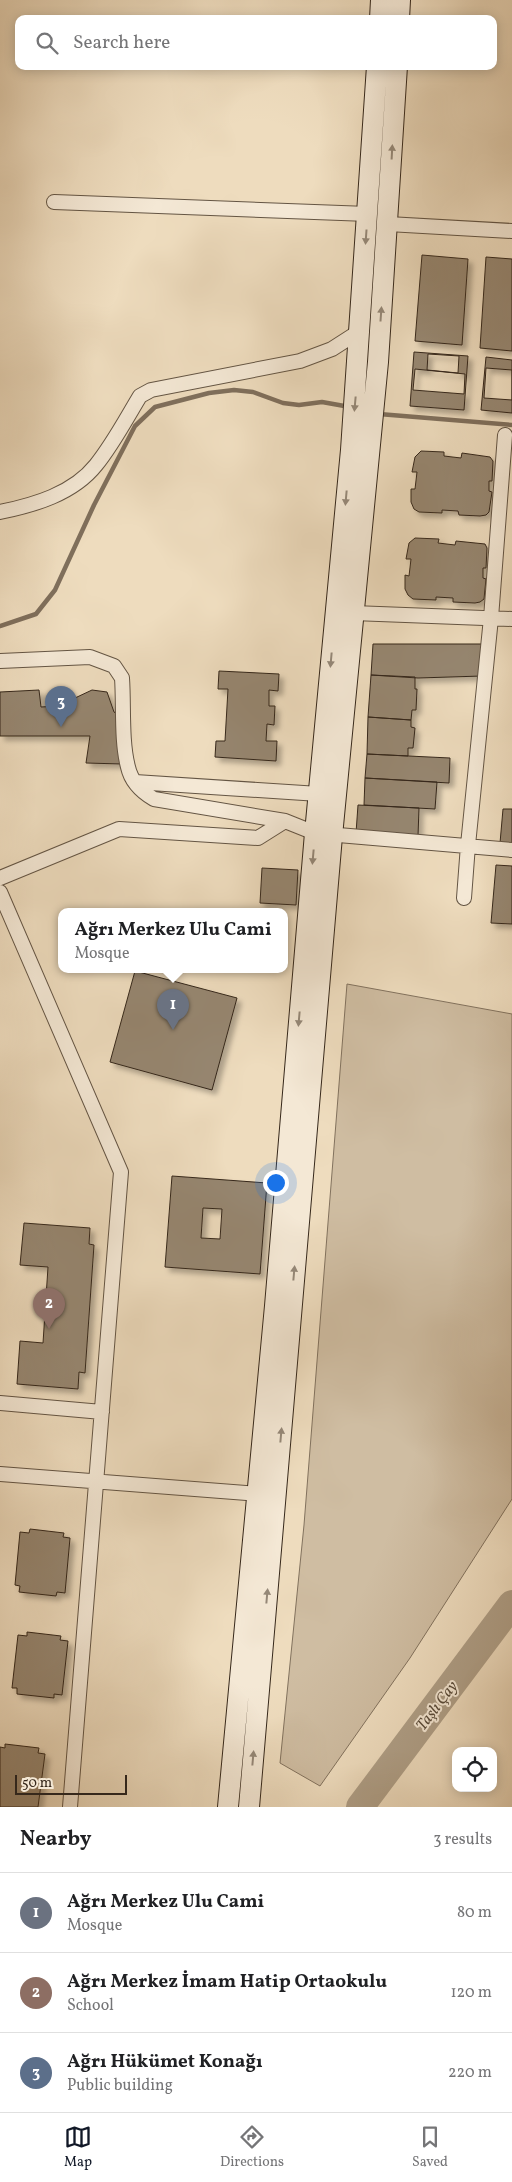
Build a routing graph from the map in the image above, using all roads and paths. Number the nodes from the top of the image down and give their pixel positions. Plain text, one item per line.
1 (382, 0) edge
2 (400, 0) edge
3 (380, 15) edge
4 (399, 15) edge
5 (377, 70) edge
6 (396, 70) edge
7 (54, 202) dead end
8 (368, 214) junction
9 (388, 224) junction
10 (512, 231) edge
11 (360, 331) junction
12 (505, 435) dead end
13 (360, 449) junction
14 (0, 512) edge
15 (505, 519) edge
16 (353, 613) junction
17 (491, 618) junction
18 (512, 619) edge
19 (0, 661) edge
20 (135, 782) junction
21 (319, 794) junction
22 (285, 821) junction
23 (323, 834) junction
24 (468, 845) junction
25 (512, 850) edge
26 (0, 878) edge
27 (0, 892) edge
28 (464, 898) dead end
29 (0, 1403) edge
30 (102, 1412) junction
31 (0, 1474) edge
32 (96, 1482) junction
33 (258, 1494) junction
34 (70, 1807) edge
35 (228, 1807) edge
36 (249, 1807) edge

1 - 3 main road
2 - 4 main road
5 - 8 main road
9 -> 6 main road
7 - 8 street
8 -> 11 main road
9 - 10 street
13 -> 9 main road
11 -> 13 main road
11 - 14 street
12 - 15 street
13 - 16 main road
13 -> 21 main road
15 - 17 street
16 - 17 street
16 - 23 main road
17 - 18 street
17 - 24 street
19 - 20 street
20 - 21 street
20 - 22 street
21 - 23 main road
22 - 23 street
22 - 26 street
23 - 24 street
23 -> 33 main road
36 -> 23 main road
24 - 25 street
24 - 28 street
27 - 30 street
29 - 30 street
30 - 32 street
31 - 32 street
32 - 33 street
32 - 34 street
33 - 35 main road

